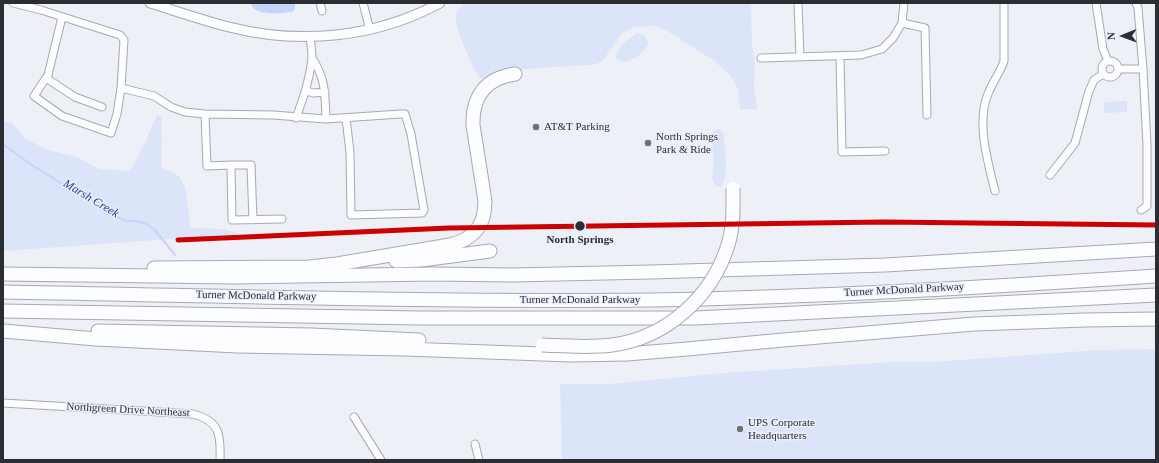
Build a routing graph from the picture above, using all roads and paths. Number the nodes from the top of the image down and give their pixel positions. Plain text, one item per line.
1 (13, 3) edge
2 (150, 3) edge
3 (320, 3) edge
4 (363, 3) edge
5 (440, 3) edge
6 (798, 3) edge
7 (904, 3) edge
8 (1004, 3) edge
9 (1096, 3) edge
10 (1136, 3) edge
11 (42, 6) edge
12 (322, 11) dead end
13 (62, 17) junction
14 (902, 23) junction
15 (370, 30) junction
16 (310, 37) junction
17 (840, 56) junction
18 (800, 57) junction
19 (312, 58) junction
20 (761, 58) dead end
21 (1108, 61) junction
22 (1119, 69) junction
23 (1143, 69) junction
24 (515, 74) dead end
25 (1103, 74) junction
26 (322, 75) junction
27 (310, 77) junction
28 (46, 78) junction
29 (121, 88) junction
30 (306, 91) junction
31 (325, 92) junction
32 (102, 107) dead end
33 (205, 114) junction
34 (927, 115) dead end
35 (296, 118) junction
36 (346, 118) junction
37 (326, 120) junction
38 (885, 151) dead end
39 (231, 165) junction
40 (1050, 174) dead end
41 (733, 188) dead end
42 (995, 191) dead end
43 (1141, 210) dead end
44 (282, 219) dead end
45 (253, 220) junction
46 (1156, 249) edge
47 (490, 251) dead end
48 (337, 264) junction
49 (3, 274) edge
50 (44, 275) junction
51 (1156, 276) edge
52 (3, 292) edge
53 (1156, 295) edge
54 (3, 311) edge
55 (1156, 320) edge
56 (3, 330) edge
57 (3, 403) edge
58 (354, 417) dead end
59 (475, 444) dead end
60 (220, 460) edge
61 (381, 460) edge
62 (479, 460) edge

1 - 11 street
2 - 16 street
3 - 12 street
4 - 15 street
5 - 15 street
6 - 18 street
7 - 14 street
8 - 42 street
9 - 21 street
10 - 23 street
11 - 13 street
13 - 28 street
13 - 29 street
14 - 17 street
14 - 34 street
15 - 16 street
16 - 19 street
17 - 18 street
17 - 38 street
18 - 20 street
19 - 26 street
19 - 27 street
21 - 22 street
21 - 25 street
22 - 23 street
22 - 25 street
23 - 43 street
24 - 48 highway
25 - 40 street
26 - 27 street
26 - 31 street
27 - 30 street
28 - 29 street
28 - 32 street
29 - 33 street
30 - 31 street
30 - 35 street
31 - 37 street
33 - 35 street
33 - 39 street
35 - 37 street
36 - 36 street
36 - 37 street
39 - 45 street
39 - 45 street
41 - 56 highway, bridge
44 - 45 street
46 - 50 highway
47 - 48 highway
48 - 50 highway
49 - 50 highway
51 - 52 highway, Turner McDonald Parkway
53 - 54 highway, Turner McDonald Parkway
55 - 56 highway
57 - 60 street, Northgreen Drive Northeast
58 - 61 street
59 - 62 street

